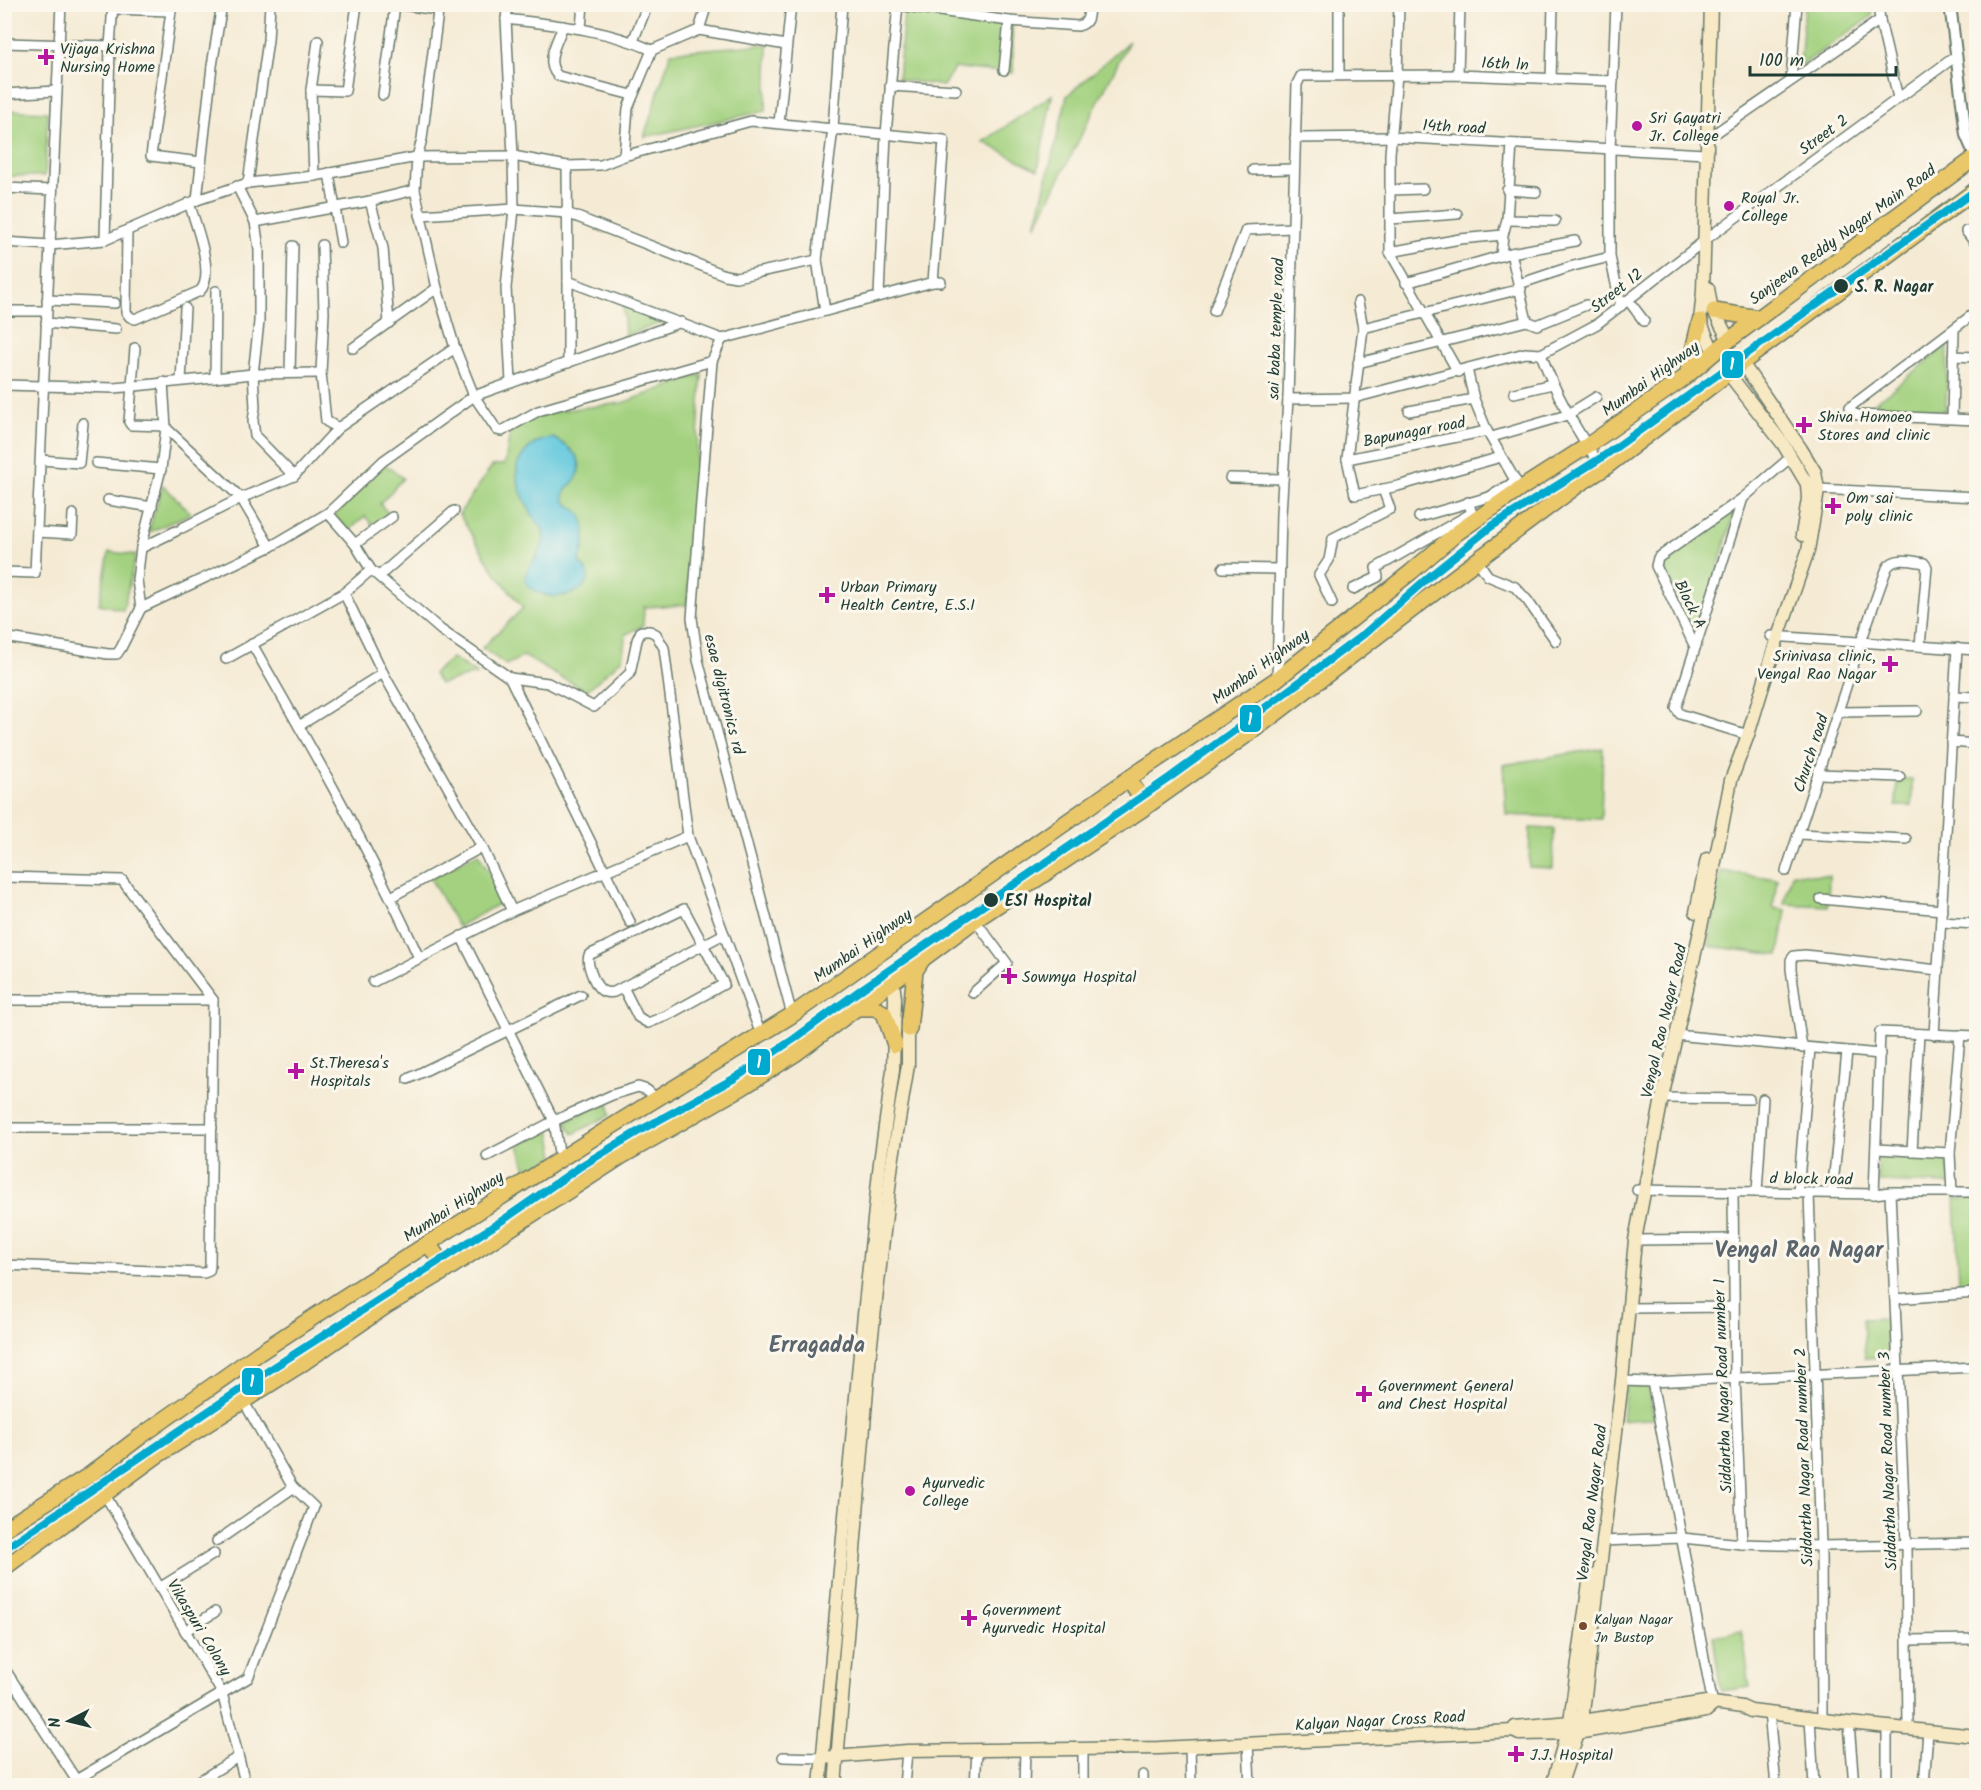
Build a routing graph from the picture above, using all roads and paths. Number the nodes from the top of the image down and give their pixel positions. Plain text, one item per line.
1 (61, 4) edge
2 (222, 4) edge
3 (270, 4) edge
4 (357, 4) edge
5 (508, 4) edge
6 (583, 4) edge
7 (648, 4) edge
8 (707, 4) edge
9 (791, 4) edge
10 (842, 4) edge
11 (1089, 4) edge
12 (1339, 4) edge
13 (1399, 4) edge
14 (1460, 4) edge
15 (1553, 4) edge
16 (1616, 4) edge
17 (1711, 4) edge
18 (1717, 4) edge
19 (1797, 4) edge
20 (1878, 4) edge
21 (1950, 4) edge
22 (395, 5) edge
23 (898, 5) edge
24 (113, 7) edge
25 (439, 7) edge
26 (171, 8) edge
27 (954, 9) edge
28 (506, 19) junction
29 (1880, 20) junction
30 (1009, 21) junction
31 (562, 26) junction
32 (581, 28) junction
33 (699, 30) junction
34 (318, 41) dead end
35 (633, 41) junction
36 (4, 43) edge
37 (59, 45) junction
38 (786, 45) junction
39 (110, 46) junction
40 (652, 50) junction
41 (1956, 56) junction
42 (1004, 70) dead end
43 (1339, 75) junction
44 (1397, 75) junction
45 (1458, 75) junction
46 (1551, 80) junction
47 (1791, 80) junction
48 (1613, 81) junction
49 (890, 86) junction
50 (311, 90) junction
51 (956, 90) dead end
52 (56, 91) junction
53 (4, 94) edge
54 (383, 94) dead end
55 (632, 95) junction
56 (1898, 98) junction
57 (779, 123) junction
58 (833, 128) junction
59 (886, 134) junction
60 (1711, 136) junction
61 (1391, 137) junction
62 (1295, 138) junction
63 (1512, 144) junction
64 (1610, 149) junction
65 (1704, 154) junction
66 (513, 156) junction
67 (624, 156) junction
68 (417, 157) junction
69 (1976, 158) edge
70 (201, 162) junction
71 (567, 166) junction
72 (1253, 170) dead end
73 (1294, 170) junction
74 (329, 173) junction
75 (314, 176) junction
76 (248, 183) junction
77 (237, 186) junction
78 (4, 188) edge
79 (1423, 189) dead end
80 (1977, 189) edge
81 (52, 190) junction
82 (416, 190) junction
83 (1390, 190) junction
84 (1508, 190) junction
85 (1536, 192) dead end
86 (370, 201) junction
87 (193, 202) junction
88 (335, 207) junction
89 (514, 209) junction
90 (567, 213) junction
91 (1457, 213) dead end
92 (420, 215) junction
93 (1390, 219) junction
94 (1506, 220) junction
95 (1555, 221) dead end
96 (255, 222) junction
97 (1293, 228) junction
98 (127, 230) junction
99 (1966, 231) dead end
100 (1503, 235) junction
101 (1706, 239) junction
102 (105, 240) junction
103 (1575, 241) dead end
104 (4, 242) edge
105 (341, 243) dead end
106 (1977, 244) edge
107 (50, 245) junction
108 (322, 245) dead end
109 (293, 246) dead end
110 (1390, 252) junction
111 (1511, 253) junction
112 (1501, 256) junction
113 (1610, 257) junction
114 (817, 260) junction
115 (567, 281) junction
116 (1406, 283) junction
117 (1520, 286) junction
118 (437, 288) junction
119 (216, 291) dead end
120 (879, 296) junction
121 (47, 300) junction
122 (1358, 302) dead end
123 (115, 303) dead end
124 (1624, 303) junction
125 (1586, 305) dead end
126 (185, 308) dead end
127 (11, 311) dead end
128 (46, 311) junction
129 (825, 311) junction
130 (1214, 311) dead end
131 (1707, 312) junction
132 (1977, 312) edge
133 (1425, 314) junction
134 (1759, 318) junction
135 (1527, 321) junction
136 (1644, 321) dead end
137 (681, 322) junction
138 (46, 323) junction
139 (389, 323) junction
140 (1363, 328) junction
141 (116, 329) dead end
142 (1954, 331) junction
143 (722, 339) junction
144 (1729, 340) junction
145 (1442, 342) junction
146 (135, 348) dead end
147 (353, 348) dead end
148 (455, 348) junction
149 (1541, 354) junction
150 (1714, 354) junction
151 (1953, 356) junction
152 (1977, 357) edge
153 (712, 361) junction
154 (567, 363) junction
155 (1358, 363) junction
156 (1742, 363) junction
157 (1462, 371) junction
158 (290, 373) junction
159 (321, 373) junction
160 (1728, 373) junction
161 (254, 374) junction
162 (1687, 375) junction
163 (215, 378) junction
164 (181, 381) junction
165 (163, 382) junction
166 (511, 383) junction
167 (1552, 384) junction
168 (4, 385) edge
169 (43, 386) junction
170 (132, 386) junction
171 (1514, 393) dead end
172 (474, 396) junction
173 (1596, 397) dead end
174 (1354, 398) junction
175 (1288, 399) junction
176 (1474, 399) junction
177 (1409, 411) dead end
178 (1567, 415) junction
179 (1953, 418) junction
180 (1977, 420) edge
181 (82, 423) dead end
182 (166, 427) junction
183 (338, 428) junction
184 (1489, 434) junction
185 (1587, 446) junction
186 (1502, 457) junction
187 (1791, 457) junction
188 (1347, 459) junction
189 (41, 460) junction
190 (96, 463) dead end
191 (1602, 469) junction
192 (161, 470) junction
193 (294, 476) junction
194 (1230, 477) dead end
195 (1283, 479) junction
196 (1518, 485) junction
197 (1383, 489) junction
198 (1818, 489) junction
199 (1977, 497) edge
200 (241, 498) junction
201 (1743, 498) junction
202 (108, 500) dead end
203 (1468, 502) junction
204 (152, 507) junction
205 (454, 511) dead end
206 (328, 513) junction
207 (73, 514) dead end
208 (392, 517) dead end
209 (1419, 517) dead end
210 (37, 532) junction
211 (355, 544) junction
212 (270, 547) junction
213 (141, 548) junction
214 (1477, 560) junction
215 (1223, 568) dead end
216 (1280, 569) junction
217 (4, 572) edge
218 (375, 573) junction
219 (1353, 590) dead end
220 (344, 593) junction
221 (1332, 603) dead end
222 (141, 608) junction
223 (1774, 636) junction
224 (4, 637) edge
225 (1556, 641) dead end
226 (1860, 643) junction
227 (252, 644) junction
228 (1920, 646) junction
229 (1695, 647) junction
230 (1957, 648) junction
231 (1977, 650) edge
232 (226, 659) dead end
233 (383, 673) junction
234 (510, 678) junction
235 (1277, 679) junction
236 (1954, 696) junction
237 (1977, 697) edge
238 (1917, 711) dead end
239 (1839, 712) junction
240 (299, 726) junction
241 (1744, 733) junction
242 (1951, 742) junction
243 (1977, 744) edge
244 (1819, 774) junction
245 (1900, 777) dead end
246 (1128, 779) junction
247 (1147, 806) junction
248 (1798, 834) junction
249 (688, 836) junction
250 (1906, 839) dead end
251 (482, 847) junction
252 (604, 871) junction
253 (1786, 871) dead end
254 (4, 877) edge
255 (391, 897) junction
256 (1821, 899) dead end
257 (1942, 910) junction
258 (512, 911) junction
259 (975, 920) junction
260 (630, 922) dead end
261 (1941, 922) junction
262 (1977, 924) edge
263 (724, 934) junction
264 (461, 936) junction
265 (703, 945) junction
266 (419, 958) junction
267 (923, 958) junction
268 (1938, 969) junction
269 (907, 971) junction
270 (739, 976) junction
271 (373, 982) dead end
272 (892, 982) junction
273 (724, 984) junction
274 (623, 987) junction
275 (973, 993) dead end
276 (581, 995) dead end
277 (4, 1000) edge
278 (213, 1000) junction
279 (854, 1008) junction
280 (792, 1015) junction
281 (1675, 1028) junction
282 (509, 1029) junction
283 (909, 1029) junction
284 (1919, 1034) junction
285 (761, 1035) junction
286 (1934, 1035) junction
287 (1960, 1035) junction
288 (1977, 1036) edge
289 (895, 1045) junction
290 (1806, 1048) junction
291 (1668, 1052) junction
292 (1847, 1052) junction
293 (1880, 1054) junction
294 (408, 1079) dead end
295 (1662, 1098) junction
296 (657, 1099) junction
297 (1749, 1099) dead end
298 (1763, 1099) dead end
299 (554, 1121) junction
300 (4, 1128) edge
301 (213, 1128) junction
302 (1876, 1149) junction
303 (1912, 1151) junction
304 (1950, 1153) junction
305 (487, 1156) dead end
306 (560, 1159) junction
307 (1641, 1190) junction
308 (1733, 1192) junction
309 (1757, 1192) junction
310 (1890, 1192) junction
311 (1977, 1192) edge
312 (1798, 1193) junction
313 (1809, 1193) junction
314 (1832, 1193) junction
315 (1952, 1193) junction
316 (1874, 1194) junction
317 (1732, 1239) junction
318 (1635, 1240) junction
319 (428, 1244) junction
320 (4, 1265) edge
321 (446, 1270) junction
322 (1977, 1293) edge
323 (1895, 1299) junction
324 (1734, 1307) junction
325 (1629, 1308) junction
326 (1977, 1367) edge
327 (1898, 1370) junction
328 (1815, 1374) junction
329 (1736, 1378) junction
330 (1622, 1381) junction
331 (1652, 1382) junction
332 (243, 1402) junction
333 (141, 1436) junction
334 (155, 1457) junction
335 (292, 1486) junction
336 (105, 1495) junction
337 (4, 1529) edge
338 (1683, 1538) junction
339 (217, 1541) dead end
340 (1602, 1541) junction
341 (1977, 1543) edge
342 (1742, 1544) junction
343 (1821, 1546) junction
344 (1906, 1546) junction
345 (214, 1554) dead end
346 (4, 1568) edge
347 (159, 1588) junction
348 (215, 1612) dead end
349 (185, 1631) junction
350 (1977, 1639) edge
351 (1908, 1640) junction
352 (4, 1668) edge
353 (222, 1693) junction
354 (1713, 1705) junction
355 (1769, 1713) junction
356 (1816, 1719) junction
357 (1849, 1723) junction
358 (1574, 1727) junction
359 (1887, 1727) junction
360 (1908, 1729) junction
361 (1928, 1731) junction
362 (1977, 1736) edge
363 (1248, 1743) junction
364 (1190, 1746) junction
365 (977, 1750) junction
366 (1025, 1750) junction
367 (1083, 1750) junction
368 (907, 1751) junction
369 (783, 1756) dead end
370 (838, 1756) junction
371 (238, 1757) junction
372 (823, 1758) junction
373 (1143, 1775) dead end
374 (78, 1783) edge
375 (191, 1785) edge
376 (246, 1785) edge
377 (820, 1785) edge
378 (835, 1785) edge
379 (904, 1785) edge
380 (975, 1785) edge
381 (1024, 1785) edge
382 (1083, 1785) edge
383 (1143, 1785) edge
384 (1191, 1785) edge
385 (1250, 1785) edge
386 (1552, 1785) edge
387 (1560, 1785) edge
388 (1776, 1785) edge
389 (1814, 1785) edge
390 (1854, 1785) edge
391 (1887, 1785) edge
392 (1924, 1785) edge

1 - 37 street
2 - 70 street
3 - 76 street
4 - 50 street
5 - 28 street
6 - 32 street
7 - 35 street
8 - 33 street
9 - 38 street
10 - 58 street
11 - 30 street
12 - 43 street
13 - 44 street
14 - 45 street
15 - 46 street
16 - 48 street
17 - 65 main road
18 - 60 main road
19 - 47 street
20 - 29 street
21 - 41 street
22 - 25 street
22 - 54 street
23 - 27 street
23 - 49 street
24 - 26 street
24 - 39 street
25 - 68 street
26 - 70 street
27 - 30 street
28 - 31 street
28 - 66 street
29 - 47 street
29 - 56 street
30 - 42 street
31 - 32 street
31 - 55 street
32 - 35 street
33 - 38 street
33 - 40 street
34 - 50 street
35 - 40 street
36 - 37 street
37 - 39 street
37 - 52 street
38 - 57 street
39 - 102 street
40 - 55 street
41 - 56 street, Street 2
41 - 69 street
43 - 44 street, sai baba temple road
43 - 62 street, sai baba temple road
44 - 45 street, 16th ln
44 - 61 street
45 - 46 street, 16th ln
46 - 48 street, 16th ln
47 - 60 street
48 - 64 street
49 - 51 street
49 - 59 street
50 - 75 street
52 - 53 street
52 - 81 street
55 - 67 street
56 - 101 street, Street 2
57 - 58 street
57 - 67 street
58 - 59 street
58 - 114 street
59 - 120 street
59 - 120 street
60 - 101 main road
61 - 62 street, 14th road
61 - 63 street, 14th road
61 - 83 street
62 - 73 street, sai baba temple road
63 - 64 street, 14th road
63 - 84 street
64 - 65 street, 14th road
64 - 113 street
65 - 101 main road
66 - 68 street
66 - 71 street
66 - 89 street
67 - 71 street
68 - 74 street
68 - 82 street
69 - 134 highway, Sanjeeva Reddy Nagar Main Road
70 - 87 street
71 - 90 street
72 - 73 street
73 - 97 street, sai baba temple road
74 - 75 street
74 - 88 street
75 - 76 street
76 - 77 street
77 - 87 street
77 - 96 street
78 - 81 street
79 - 83 street
80 - 156 highway
81 - 107 street
82 - 86 street
82 - 92 street
83 - 93 street
84 - 85 street
84 - 94 street
86 - 88 street
86 - 139 street
87 - 98 street
87 - 98 street
88 - 96 street
88 - 105 street
89 - 90 street
89 - 92 street
89 - 166 street
90 - 114 street
90 - 115 street
91 - 93 street
92 - 118 street
93 - 110 street
94 - 95 street
94 - 100 street
96 - 161 street
97 - 130 street
97 - 175 street, sai baba temple road
98 - 102 street
99 - 106 street
100 - 110 street
100 - 112 street
101 - 124 street, Street 12
101 - 131 main road
101 - 131 main road
102 - 107 street
103 - 111 street
104 - 107 street
107 - 121 street
108 - 159 street
109 - 158 street
110 - 116 street
111 - 112 street
111 - 117 street
112 - 116 street
113 - 117 street
113 - 124 street
114 - 129 street
115 - 137 street
115 - 154 street
116 - 133 street
117 - 133 street
117 - 135 street
118 - 139 street
118 - 148 street
119 - 163 street
120 - 129 street
121 - 123 street
121 - 128 street
122 - 140 street
124 - 136 street
124 - 149 street, Street 12
125 - 135 street
126 - 164 street
127 - 128 street
128 - 138 street
129 - 143 street
131 - 134 highway
131 - 144 main road
131 - 150 main road
131 - 162 highway
132 - 142 street
133 - 140 street
133 - 145 street
134 - 144 highway, Sanjeeva Reddy Nagar Main Road
135 - 145 street
137 - 143 street
137 - 154 street
138 - 141 street
138 - 169 street
139 - 147 street
140 - 155 street
142 - 151 street
142 - 179 street
143 - 153 street, esae digitronics rd
144 - 150 highway, Sanjeeva Reddy Nagar Main Road
145 - 155 street
145 - 157 street
146 - 170 street
148 - 172 street
148 - 183 street
149 - 157 street
149 - 167 street
150 - 162 highway, Mumbai Highway
151 - 152 street
151 - 179 street
153 - 172 street
153 - 280 street, esae digitronics rd
154 - 166 street
155 - 174 street
156 - 160 highway
156 - 198 main road, Vengal Rao Nagar Road
157 - 174 street
157 - 176 street
158 - 159 street
158 - 161 street
159 - 183 street
160 - 187 main road, Vengal Rao Nagar Road
160 - 191 highway
161 - 163 street
161 - 193 street
162 - 185 highway, Mumbai Highway
163 - 164 street
164 - 165 street
165 - 170 street
165 - 182 street
166 - 172 street
167 - 171 street
167 - 178 street
168 - 169 street
169 - 170 street
169 - 189 street
170 - 182 street
172 - 206 street
173 - 178 street, Bapunagar road
174 - 175 street
174 - 188 street
175 - 195 street, sai baba temple road
176 - 177 street
176 - 184 street
178 - 184 street, Bapunagar road
178 - 185 street
179 - 180 street
181 - 189 street
182 - 192 street
182 - 200 street
183 - 193 street
184 - 186 street
184 - 188 street, Bapunagar road
185 - 191 street
185 - 196 highway, Mumbai Highway
186 - 196 street
186 - 197 street
187 - 201 street, Block A
187 - 223 main road, Vengal Rao Nagar Road
188 - 197 street
189 - 210 street
190 - 192 street
191 - 214 highway
192 - 204 street
193 - 200 street
194 - 195 street
195 - 216 street, sai baba temple road
196 - 203 street
196 - 235 highway, Mumbai Highway
197 - 221 street
198 - 199 street
198 - 223 main road, Vengal Rao Nagar Road
200 - 212 street
200 - 213 street
201 - 229 street, Block A
201 - 229 street, Block A
202 - 204 street
203 - 209 street
203 - 219 street
204 - 213 street
205 - 218 street
206 - 211 street
206 - 212 street
207 - 210 street
208 - 211 street
210 - 217 street
211 - 218 street
212 - 222 street
213 - 222 street
214 - 225 street
214 - 247 highway
215 - 216 street
216 - 235 street, sai baba temple road
218 - 220 street
218 - 234 street
220 - 227 street
220 - 233 street
222 - 224 street
223 - 226 street
223 - 241 main road, Vengal Rao Nagar Road
226 - 228 street
226 - 228 street, Church road
226 - 239 street, Church road
227 - 232 street
227 - 240 street
228 - 230 street
229 - 241 street
230 - 231 street
230 - 236 street
233 - 240 street
233 - 251 street
234 - 249 street
234 - 252 street
235 - 246 highway, Mumbai Highway
236 - 237 street
236 - 242 street
238 - 239 street
239 - 244 street, Church road
240 - 255 street
241 - 281 main road, Vengal Rao Nagar Road
242 - 243 street
242 - 257 street
244 - 245 street
244 - 248 street, Church road
246 - 247 highway
246 - 280 highway, Mumbai Highway
247 - 259 highway
248 - 250 street
248 - 253 street, Church road
249 - 252 street
249 - 263 street
251 - 255 street
251 - 258 street
252 - 258 street
252 - 260 street
254 - 278 street
255 - 266 street
256 - 257 street
257 - 261 street
258 - 264 street
259 - 267 highway
259 - 275 street
261 - 262 street
261 - 268 street
263 - 265 street
263 - 270 street
264 - 266 street
264 - 282 street
265 - 273 street
265 - 274 street
265 - 274 street
266 - 271 street
267 - 269 highway
267 - 283 highway
268 - 286 street
268 - 290 street
269 - 272 highway
269 - 283 main road
270 - 273 street
270 - 285 street
272 - 279 highway
272 - 289 main road
273 - 274 street
276 - 282 street
277 - 278 street
278 - 301 street
279 - 289 highway
279 - 321 highway
280 - 285 highway, Mumbai Highway
281 - 290 street
281 - 291 main road, Vengal Rao Nagar Road
282 - 294 street
282 - 299 street
283 - 370 main road
284 - 286 street
284 - 293 street
284 - 303 street
285 - 296 highway, Mumbai Highway
286 - 287 street
287 - 288 street
287 - 304 street
289 - 372 main road
290 - 292 street
290 - 312 street
291 - 295 main road, Vengal Rao Nagar Road
291 - 307 main road, Vengal Rao Nagar Road
292 - 293 street
292 - 314 street
293 - 302 street
295 - 297 street
295 - 307 main road, Vengal Rao Nagar Road
296 - 299 street
296 - 306 highway, Mumbai Highway
298 - 309 street
299 - 305 street
299 - 306 street
300 - 301 street
301 - 320 street
302 - 303 street
302 - 316 street
303 - 304 street
304 - 315 street
306 - 319 highway, Mumbai Highway
307 - 308 street, d block road
307 - 318 main road, Vengal Rao Nagar Road
307 - 358 main road, Vengal Rao Nagar Road
308 - 309 street, d block road
308 - 317 street, Siddartha Nagar Road number 1
309 - 312 street, d block road
310 - 315 street, d block road
310 - 316 street, d block road
310 - 323 street, Siddartha Nagar Road number 3
311 - 315 street, d block road
312 - 313 street, d block road
313 - 314 street, d block road
313 - 328 street, Siddartha Nagar Road number 2
314 - 316 street, d block road
317 - 318 street
317 - 324 street, Siddartha Nagar Road number 1
318 - 325 main road, Vengal Rao Nagar Road
319 - 321 highway
319 - 333 highway, Mumbai Highway
321 - 332 highway
322 - 323 street
323 - 327 street, Siddartha Nagar Road number 3
324 - 325 street
324 - 329 street, Siddartha Nagar Road number 1
325 - 330 main road, Vengal Rao Nagar Road
326 - 327 street
327 - 328 street
327 - 344 street, Siddartha Nagar Road number 3
328 - 329 street
328 - 343 street, Siddartha Nagar Road number 2
329 - 331 street
329 - 342 street, Siddartha Nagar Road number 1
330 - 331 street
330 - 340 main road, Vengal Rao Nagar Road
331 - 338 street
332 - 334 highway
332 - 335 street
333 - 334 highway
333 - 337 highway, Mumbai Highway
334 - 336 highway
335 - 339 street
335 - 353 street
336 - 346 highway
336 - 347 street, Vikaspuri Colony
338 - 340 street
338 - 342 street
338 - 354 street
340 - 358 main road, Vengal Rao Nagar Road
341 - 344 street
342 - 343 street
343 - 344 street
343 - 356 street, Siddartha Nagar Road number 2
344 - 351 street, Siddartha Nagar Road number 3
345 - 347 street
347 - 349 street, Vikaspuri Colony
348 - 349 street
349 - 353 street, Vikaspuri Colony
350 - 351 street
351 - 360 street, Siddartha Nagar Road number 3
352 - 374 street
353 - 371 street, Vikaspuri Colony
353 - 374 street
354 - 355 main road
354 - 358 main road, Kalyan Nagar Cross Road
355 - 356 main road
355 - 388 street
356 - 357 main road
356 - 389 street, Siddartha Nagar Road number 2
357 - 359 main road
357 - 390 street
358 - 363 main road, Kalyan Nagar Cross Road
358 - 386 main road
358 - 387 main road
359 - 360 main road
359 - 391 street
360 - 361 main road
361 - 362 main road
361 - 392 street
363 - 364 main road, Kalyan Nagar Cross Road
363 - 385 street
364 - 367 main road, Kalyan Nagar Cross Road
364 - 384 street
365 - 366 main road, Kalyan Nagar Cross Road
365 - 368 main road, Kalyan Nagar Cross Road
365 - 380 street
366 - 367 main road, Kalyan Nagar Cross Road
366 - 381 street
367 - 382 street
368 - 370 main road, Kalyan Nagar Cross Road
368 - 379 street
369 - 372 street
370 - 372 main road, Kalyan Nagar Cross Road
370 - 378 main road
371 - 375 street
371 - 376 street, Vikaspuri Colony
372 - 377 main road
373 - 383 street

